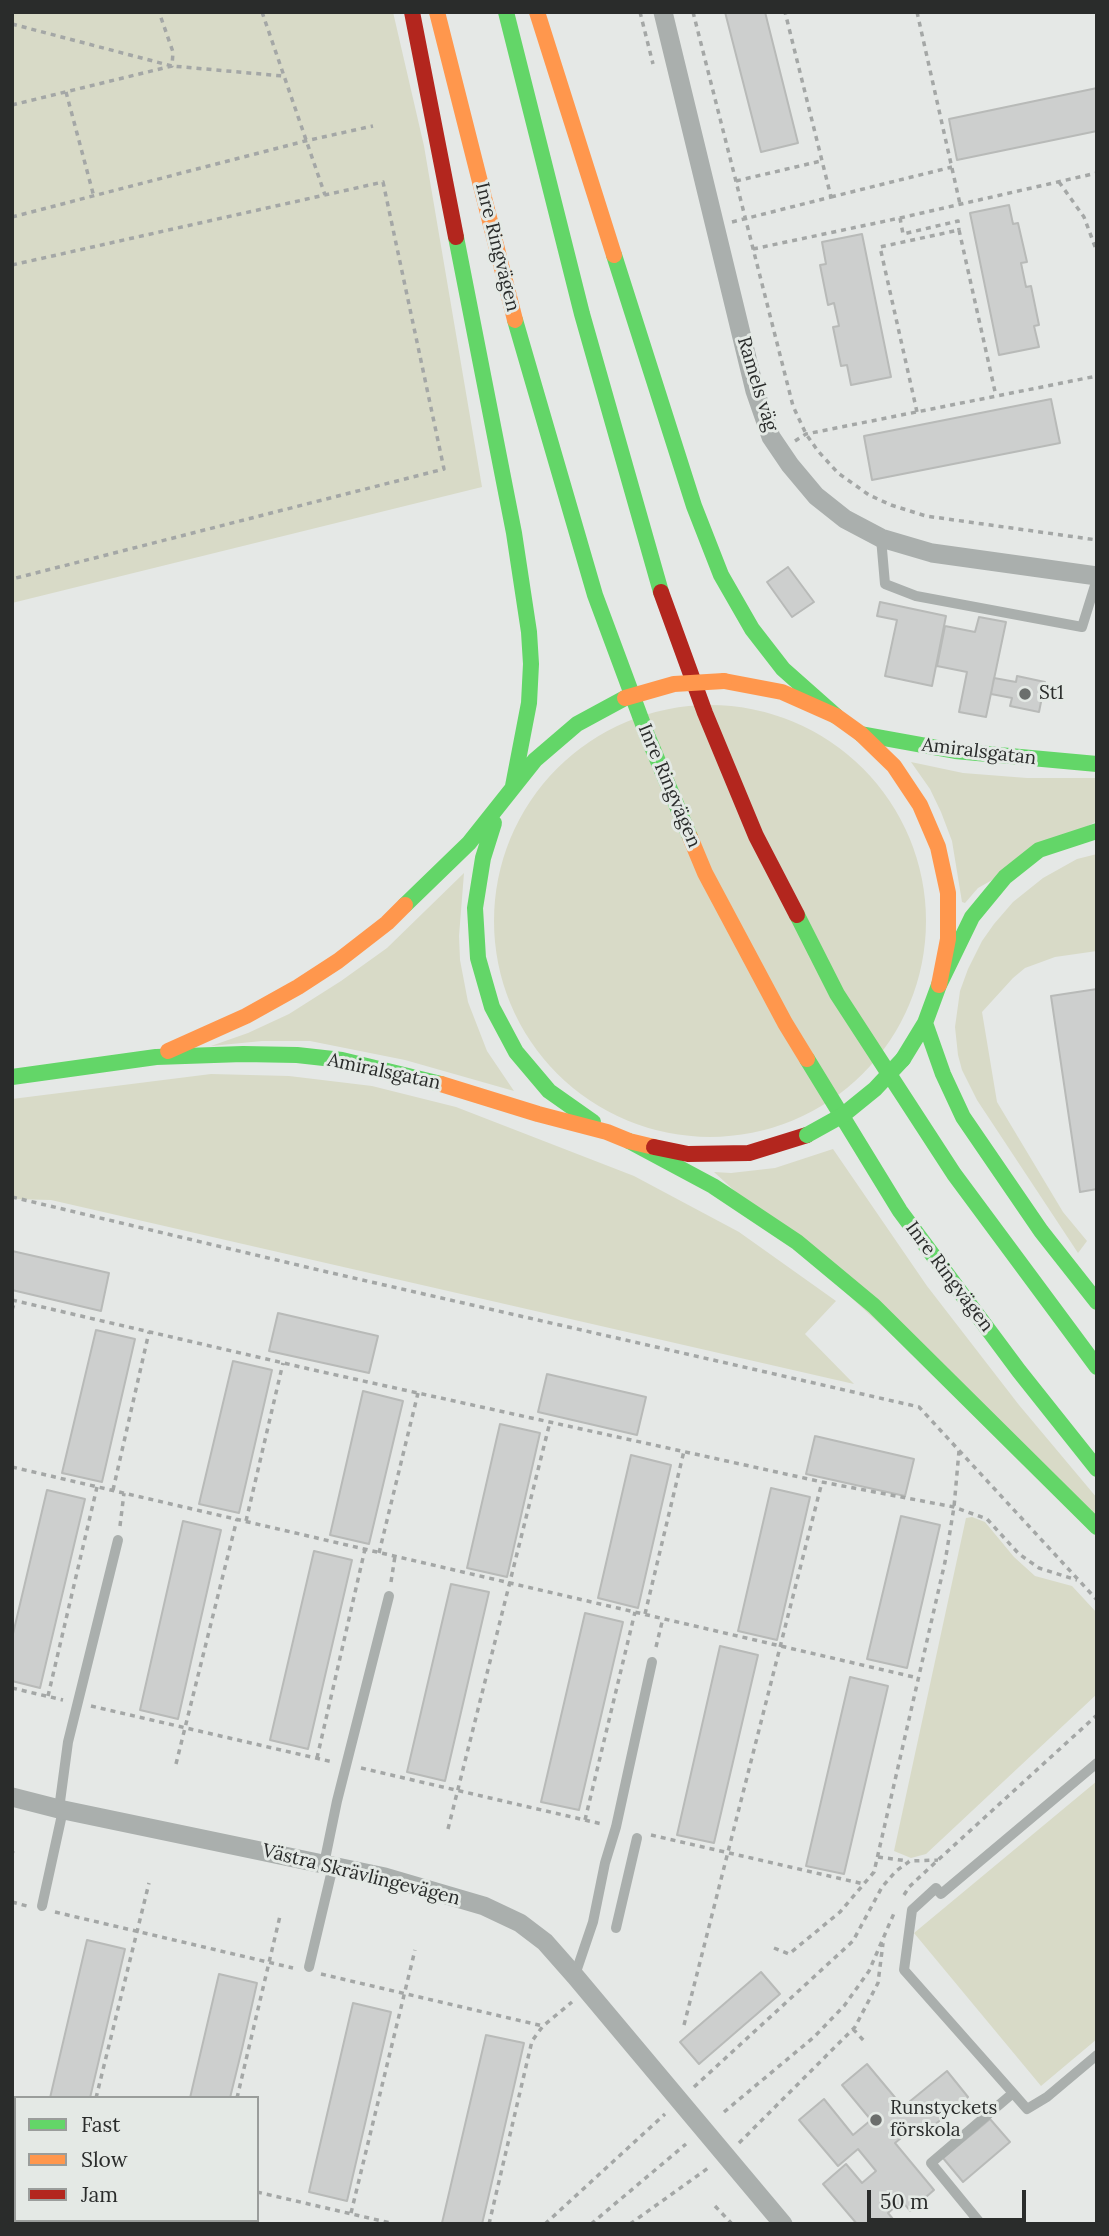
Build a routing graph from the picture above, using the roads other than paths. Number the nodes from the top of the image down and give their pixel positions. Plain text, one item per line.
1 (412, 12) edge
2 (437, 12) edge
3 (506, 12) edge
4 (537, 12) edge
5 (663, 12) edge
6 (881, 538) junction
7 (1097, 578) edge
8 (836, 716) junction
9 (862, 734) junction
10 (1097, 764) edge
11 (513, 786) junction
12 (499, 807) junction
13 (1097, 831) edge
14 (939, 985) junction
15 (925, 1023) junction
16 (156, 1057) junction
17 (12, 1077) edge
18 (607, 1132) junction
19 (629, 1141) junction
20 (1097, 1302) edge
21 (1097, 1367) edge
22 (1097, 1469) edge
23 (1097, 1527) edge
24 (118, 1540) road end
25 (389, 1596) road end
26 (652, 1662) road end
27 (1097, 1763) edge
28 (12, 1797) edge
29 (61, 1810) junction
30 (637, 1838) dead end
31 (328, 1865) junction
32 (42, 1906) dead end
33 (616, 1928) dead end
34 (309, 1969) road end
35 (581, 1983) junction
36 (1097, 2055) edge
37 (1013, 2093) junction
38 (783, 2224) edge
39 (981, 2224) edge

1 - 11 main road
2 - 22 main road, Inre Ringvägen
3 - 21 main road
4 - 8 main road
5 - 6 street, Ramels väg
6 - 7 street, Ramels väg
6 - 7 lane
8 - 9 main road, Amiralsgatan
8 - 11 main road, Amiralsgatan, bridge
9 - 10 main road, Amiralsgatan
9 - 14 main road, Amiralsgatan
11 - 12 main road, Amiralsgatan
12 - 16 main road, Amiralsgatan
12 - 18 main road, Amiralsgatan
13 - 14 main road, Amiralsgatan
14 - 15 main road, Amiralsgatan
15 - 19 main road, Amiralsgatan, bridge
15 - 20 main road
16 - 17 main road, Amiralsgatan
16 - 18 main road, Amiralsgatan
18 - 19 main road, Amiralsgatan
19 - 23 main road
24 - 29 lane
25 - 31 lane
26 - 35 lane
27 - 37 lane
28 - 29 street, Västra Skrävlingevägen
29 - 31 street, Västra Skrävlingevägen
29 - 32 lane
30 - 33 lane
31 - 34 lane
31 - 35 street, Västra Skrävlingevägen
35 - 38 street, Västra Skrävlingevägen
36 - 37 lane
37 - 39 lane

